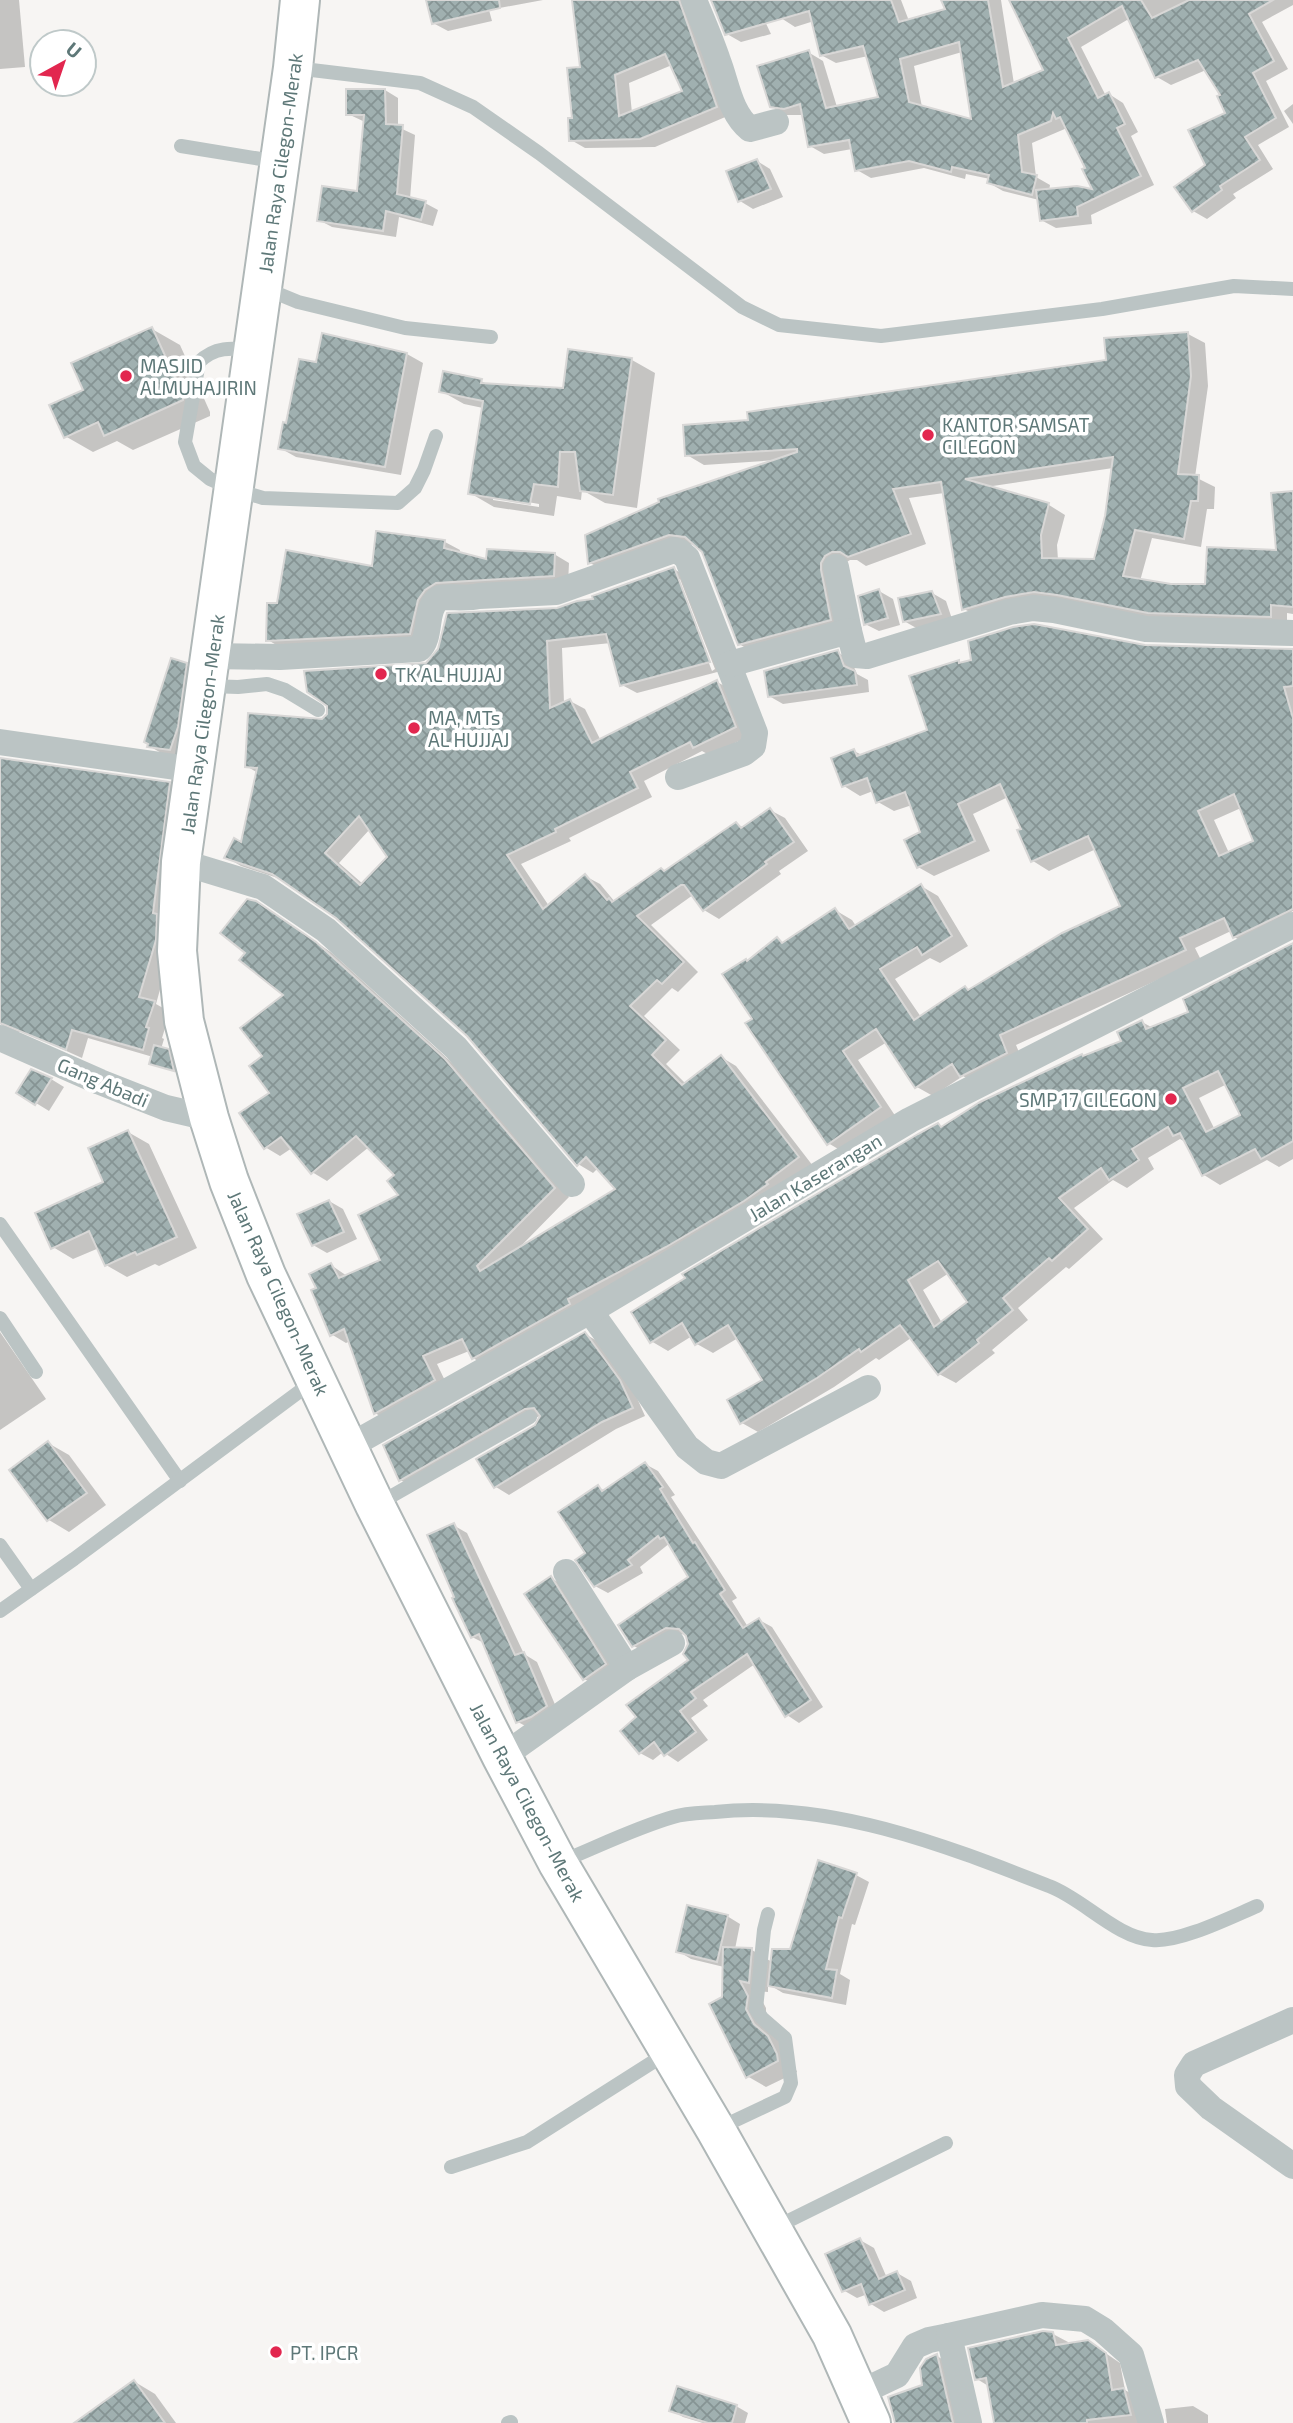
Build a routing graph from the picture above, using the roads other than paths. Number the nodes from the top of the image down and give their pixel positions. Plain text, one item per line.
1 (300, 0) edge
2 (694, 0) edge
3 (293, 68) junction
4 (776, 122) dead end
5 (181, 146) dead end
6 (280, 162) junction
7 (262, 288) junction
8 (1293, 289) edge
9 (491, 337) dead end
10 (253, 350) junction
11 (436, 436) dead end
12 (233, 489) junction
13 (836, 567) dead end
14 (849, 631) junction
15 (1293, 633) edge
16 (730, 664) junction
17 (210, 671) junction
18 (318, 710) dead end
19 (0, 742) edge
20 (196, 770) junction
21 (678, 777) dead end
22 (181, 863) junction
23 (1293, 925) edge
24 (0, 1038) edge
25 (209, 1118) junction
26 (572, 1184) dead end
27 (0, 1224) edge
28 (590, 1311) junction
29 (0, 1318) edge
30 (36, 1372) dead end
31 (316, 1379) junction
32 (868, 1388) dead end
33 (530, 1417) dead end
34 (348, 1447) junction
35 (180, 1481) junction
36 (375, 1505) junction
37 (0, 1545) edge
38 (566, 1572) dead end
39 (31, 1589) junction
40 (0, 1611) edge
41 (672, 1643) dead end
42 (627, 1668) junction
43 (502, 1757) junction
44 (558, 1863) junction
45 (1257, 1906) dead end
46 (768, 1914) dead end
47 (1293, 2020) edge
48 (668, 2052) junction
49 (716, 2130) junction
50 (946, 2143) dead end
51 (1293, 2165) edge
52 (451, 2167) dead end
53 (771, 2230) junction
54 (949, 2336) junction
55 (852, 2379) edge
56 (969, 2423) edge
57 (1151, 2423) edge

1 - 3 highway, Jalan Raya Cilegon-Merak
2 - 4 street
3 - 6 highway, Jalan Raya Cilegon-Merak
3 - 8 lane
5 - 6 lane
6 - 7 highway, Jalan Raya Cilegon-Merak
7 - 9 lane
7 - 10 highway, Jalan Raya Cilegon-Merak
10 - 12 highway, Jalan Raya Cilegon-Merak
10 - 12 lane
11 - 12 lane
12 - 17 highway, Jalan Raya Cilegon-Merak
13 - 14 street
14 - 15 street
14 - 16 street
16 - 17 street
16 - 21 street
17 - 18 lane
17 - 20 highway, Jalan Raya Cilegon-Merak
19 - 20 street
20 - 22 highway, Jalan Raya Cilegon-Merak
22 - 25 highway, Jalan Raya Cilegon-Merak
22 - 26 street
23 - 28 street, Jalan Kaserangan
24 - 25 street, Gang Abadi
25 - 31 highway, Jalan Raya Cilegon-Merak
27 - 35 lane
28 - 32 street
28 - 34 street, Jalan Kaserangan
29 - 30 lane
31 - 34 highway, Jalan Raya Cilegon-Merak
31 - 35 lane
33 - 36 lane
34 - 36 highway, Jalan Raya Cilegon-Merak
35 - 39 lane
36 - 43 highway, Jalan Raya Cilegon-Merak
37 - 39 lane
38 - 42 street
39 - 40 lane
41 - 42 street
42 - 43 street
43 - 44 highway, Jalan Raya Cilegon-Merak
44 - 45 lane
44 - 48 highway, Jalan Raya Cilegon-Merak
46 - 49 lane
47 - 51 street
48 - 49 highway, Jalan Raya Cilegon-Merak
48 - 52 lane
49 - 53 highway, Jalan Raya Cilegon-Merak
50 - 53 lane
53 - 55 highway, Jalan Raya Cilegon-Merak
54 - 55 street
54 - 56 street
54 - 57 street

